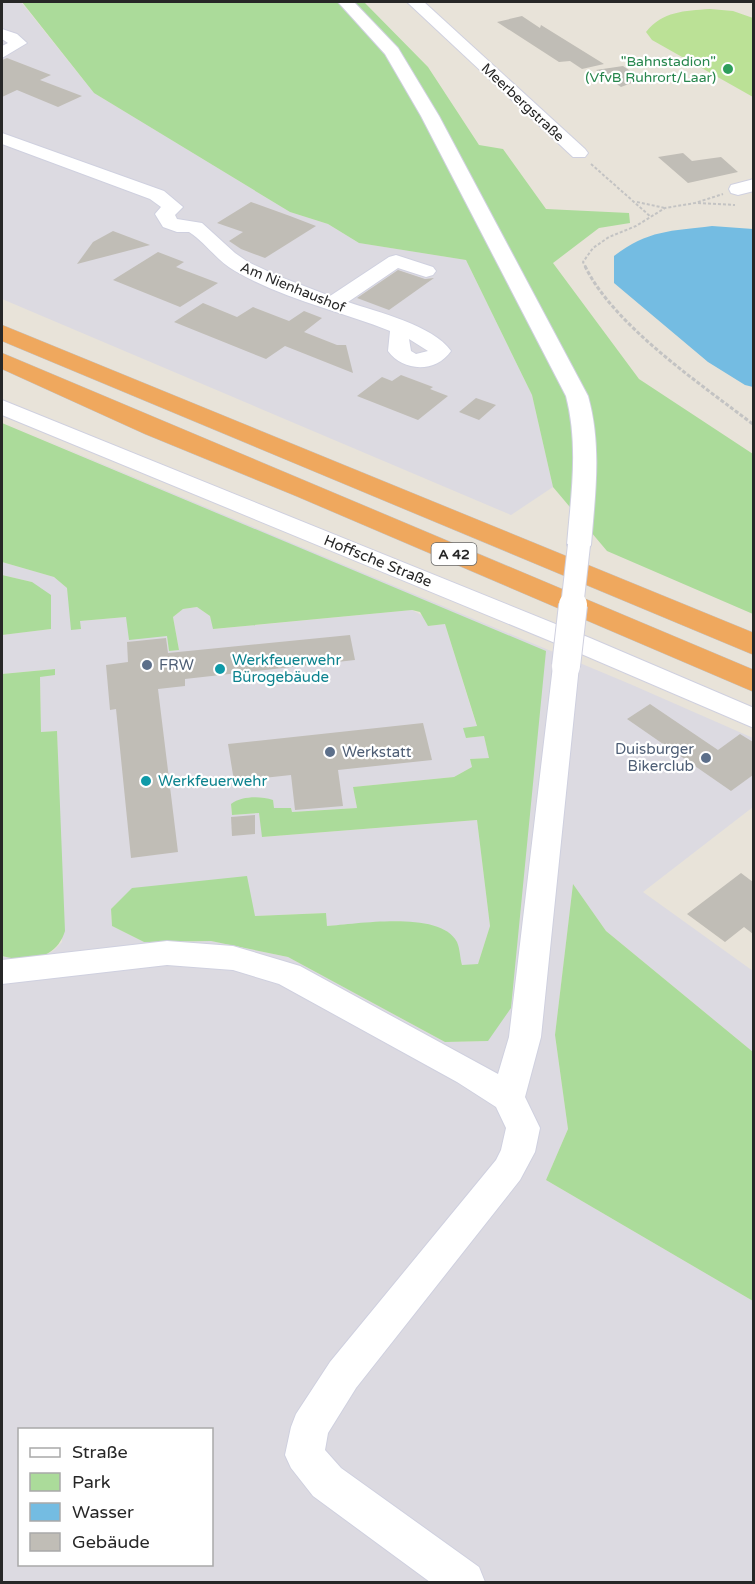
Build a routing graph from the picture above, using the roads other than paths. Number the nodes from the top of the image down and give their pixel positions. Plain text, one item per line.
1 (346, 2) edge
2 (415, 2) edge
3 (2, 34) edge
4 (2, 53) edge
5 (28, 56) dead end
6 (2, 68) edge
7 (4, 140) edge
8 (579, 153) road end
9 (426, 271) dead end
10 (331, 304) junction
11 (401, 329) dead end
12 (2, 332) edge
13 (2, 360) edge
14 (2, 407) edge
15 (753, 645) edge
16 (753, 682) edge
17 (753, 719) edge
18 (2, 972) edge
19 (508, 1097) junction
20 (464, 1582) edge

1 - 19 street, bridge
2 - 8 street, Meerbergstraße
3 - 4 street
5 - 6 street
7 - 10 street, Am Nienhaushof
9 - 10 street
10 - 11 street, Am Nienhaushof
12 - 15 highway, A 42
13 - 16 highway, A 42
14 - 17 street, Hoffsche Straße
18 - 19 street
19 - 20 street

